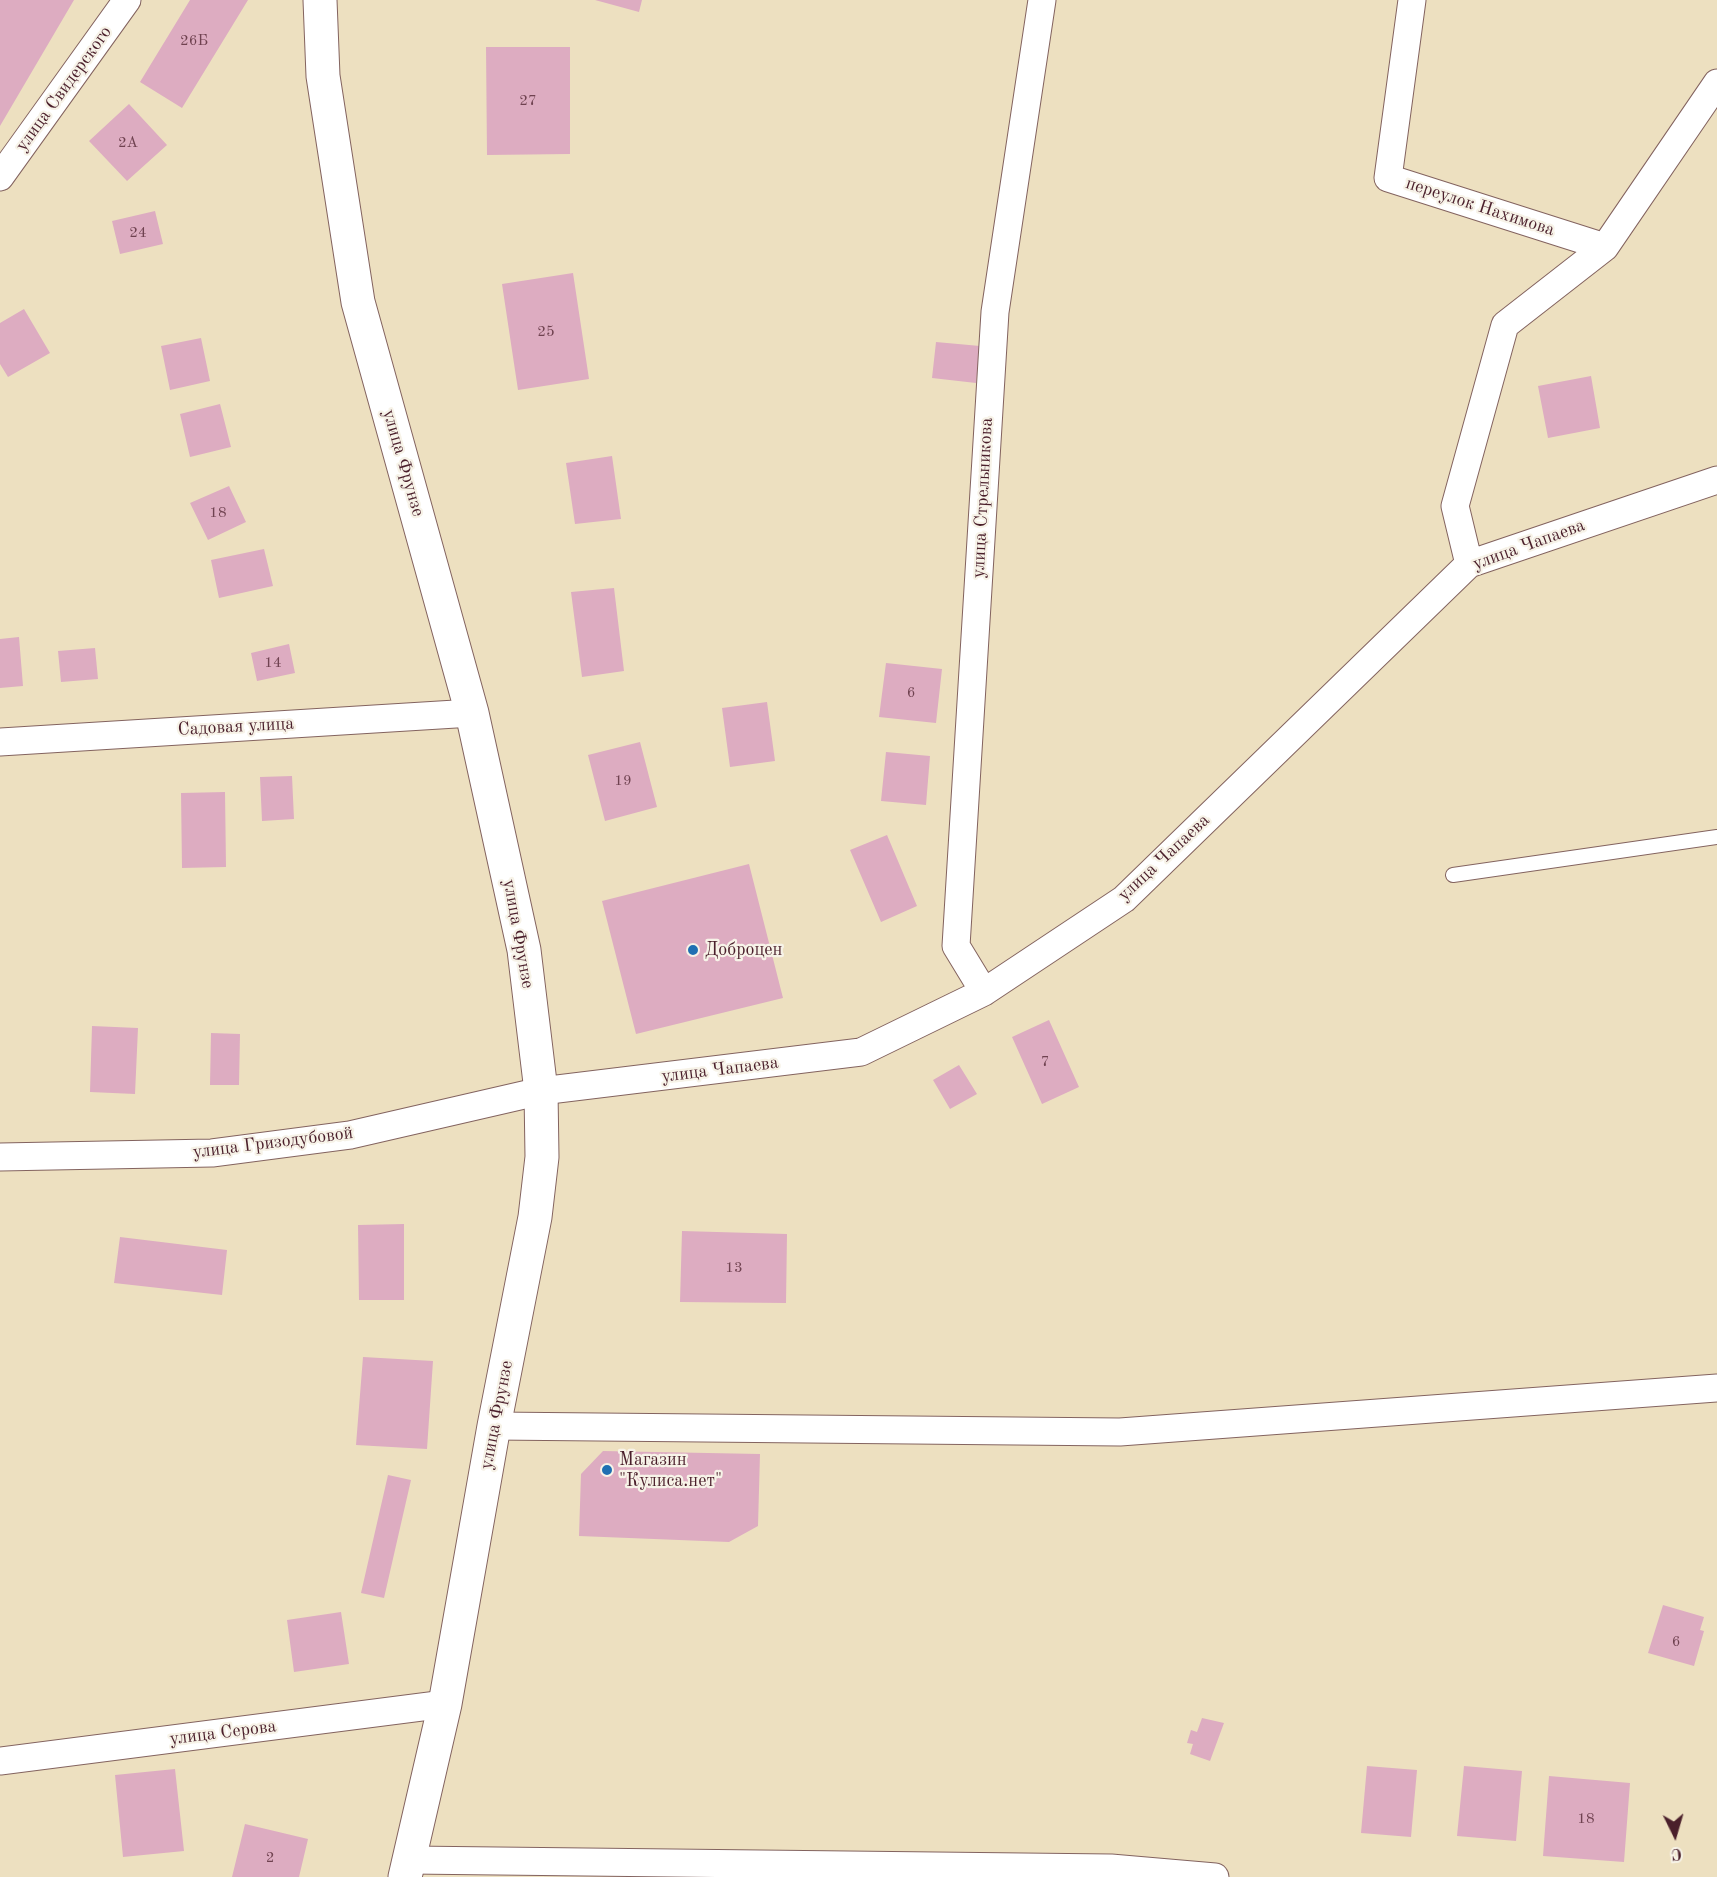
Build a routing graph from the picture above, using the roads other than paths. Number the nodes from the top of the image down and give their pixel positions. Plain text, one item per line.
1 (127, 0) edge
2 (320, 0) edge
3 (1042, 0) edge
4 (1412, 0) edge
5 (1717, 83) edge
6 (0, 177) edge
7 (1605, 247) junction
8 (1717, 480) edge
9 (1469, 564) junction
10 (472, 713) junction
11 (0, 742) edge
12 (1717, 837) edge
13 (1453, 875) dead end
14 (984, 992) junction
15 (540, 1091) junction
16 (0, 1157) edge
17 (1717, 1388) edge
18 (494, 1426) junction
19 (445, 1704) junction
20 (0, 1761) edge
21 (408, 1868) edge
22 (1215, 1877) edge

1 - 6 street, улица Свидерского
2 - 10 main road, улица Фрунзе
3 - 14 street, улица Стрельникова
4 - 7 street, переулок Нахимова
5 - 7 street
7 - 9 street
8 - 9 street, улица Чапаева
9 - 14 street, улица Чапаева
10 - 11 street, Садовая улица
10 - 15 main road, улица Фрунзе
12 - 13 lane
14 - 15 street, улица Чапаева
15 - 16 street, улица Гризодубовой
15 - 18 main road, улица Фрунзе
17 - 18 street
18 - 19 main road, улица Фрунзе
19 - 20 street, улица Серова
19 - 21 main road, улица Фрунзе
21 - 22 street

